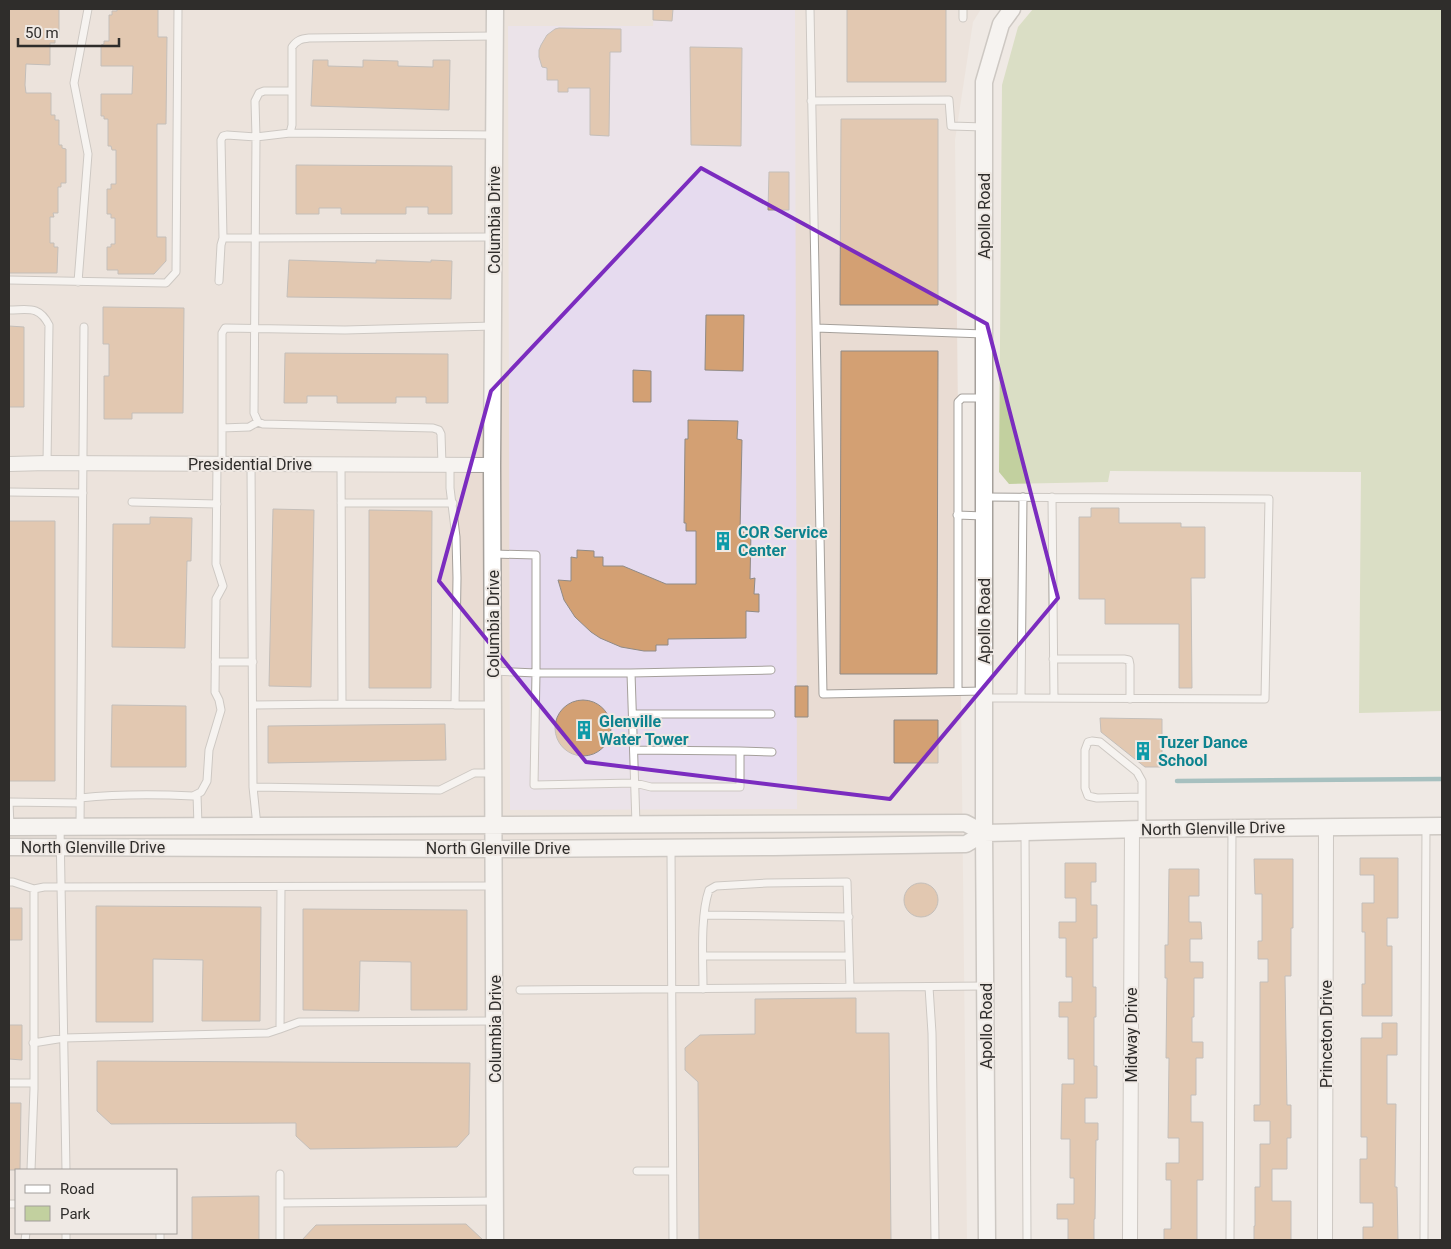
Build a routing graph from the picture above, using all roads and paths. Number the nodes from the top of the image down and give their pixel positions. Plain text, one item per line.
1 (88, 9) edge
2 (178, 9) edge
3 (495, 9) edge
4 (810, 9) edge
5 (963, 9) edge
6 (1012, 9) edge
7 (963, 18) dead end
8 (495, 36) junction
9 (292, 91) junction
10 (811, 101) junction
11 (984, 127) junction
12 (290, 133) junction
13 (494, 135) junction
14 (256, 137) junction
15 (256, 237) junction
16 (494, 237) junction
17 (224, 238) junction
18 (9, 280) edge
19 (219, 281) dead end
20 (78, 282) junction
21 (9, 310) edge
22 (493, 326) junction
23 (84, 327) dead end
24 (255, 328) junction
25 (816, 328) junction
26 (984, 334) junction
27 (984, 398) junction
28 (258, 422) junction
29 (222, 428) junction
30 (47, 463) junction
31 (83, 463) junction
32 (9, 464) edge
33 (220, 464) junction
34 (252, 464) junction
35 (341, 464) junction
36 (446, 465) junction
37 (492, 465) junction
38 (9, 492) edge
39 (82, 493) junction
40 (984, 497) junction
41 (1023, 497) junction
42 (1052, 497) junction
43 (132, 502) dead end
44 (453, 503) junction
45 (216, 504) junction
46 (341, 504) junction
47 (957, 515) junction
48 (984, 516) junction
49 (492, 554) junction
50 (1053, 659) junction
51 (215, 662) junction
52 (253, 662) junction
53 (770, 670) dead end
54 (493, 671) junction
55 (536, 673) junction
56 (631, 673) junction
57 (958, 691) junction
58 (984, 694) junction
59 (1021, 698) junction
60 (1054, 698) junction
61 (1130, 699) junction
62 (342, 704) junction
63 (253, 705) junction
64 (455, 705) junction
65 (493, 705) junction
66 (633, 714) junction
67 (771, 714) dead end
68 (634, 750) junction
69 (740, 751) junction
70 (772, 752) dead end
71 (493, 773) junction
72 (635, 784) junction
73 (253, 787) junction
74 (197, 794) junction
75 (1142, 797) junction
76 (80, 801) junction
77 (773, 824) junction
78 (636, 825) junction
79 (257, 826) junction
80 (493, 826) junction
81 (1426, 826) junction
82 (1442, 826) edge
83 (9, 827) edge
84 (60, 827) junction
85 (80, 827) junction
86 (198, 827) junction
87 (1326, 827) junction
88 (1232, 828) junction
89 (1137, 829) junction
90 (1025, 832) junction
91 (984, 833) junction
92 (9, 847) edge
93 (61, 847) junction
94 (773, 847) junction
95 (671, 848) junction
96 (494, 849) junction
97 (9, 882) edge
98 (494, 886) junction
99 (280, 887) junction
100 (62, 888) junction
101 (34, 889) junction
102 (704, 915) junction
103 (849, 917) junction
104 (703, 956) junction
105 (850, 956) junction
106 (985, 986) junction
107 (929, 987) junction
108 (850, 988) junction
109 (672, 989) junction
110 (703, 989) junction
111 (520, 990) dead end
112 (494, 1020) junction
113 (280, 1029) junction
114 (64, 1038) junction
115 (33, 1043) junction
116 (9, 1083) edge
117 (34, 1083) junction
118 (31, 1169) edge
119 (66, 1169) edge
120 (672, 1170) junction
121 (637, 1171) dead end
122 (280, 1174) dead end
123 (495, 1201) junction
124 (280, 1203) junction
125 (280, 1240) edge
126 (495, 1240) edge
127 (673, 1240) edge
128 (935, 1240) edge
129 (987, 1240) edge
130 (1026, 1240) edge
131 (1130, 1240) edge
132 (1230, 1240) edge
133 (1325, 1240) edge
134 (1424, 1240) edge

1 - 20 lane
2 - 20 lane
3 - 8 street, Columbia Drive
4 - 10 lane
5 - 7 lane
6 - 11 street, Apollo Road
8 - 9 lane
8 - 13 street, Columbia Drive
9 - 12 lane
9 - 14 lane
10 - 11 lane
10 - 25 lane
11 - 26 street, Apollo Road
12 - 13 lane
12 - 14 lane
13 - 16 street, Columbia Drive
14 - 15 lane
14 - 17 lane
15 - 16 lane
15 - 17 lane
15 - 24 lane
16 - 22 street, Columbia Drive
17 - 19 lane
18 - 20 lane
21 - 30 lane
22 - 24 lane
22 - 37 street, Columbia Drive
23 - 31 lane
24 - 28 lane
24 - 29 lane
25 - 26 lane
25 - 57 lane
26 - 27 street, Apollo Road
27 - 40 street, Apollo Road
27 - 47 lane
28 - 29 lane
28 - 36 lane
29 - 33 lane
30 - 31 street, Presidential Drive
30 - 32 street, Presidential Drive
31 - 33 street, Presidential Drive
31 - 39 lane
33 - 34 street, Presidential Drive
33 - 45 lane
34 - 35 street, Presidential Drive
34 - 52 lane
35 - 36 street, Presidential Drive
35 - 46 lane
36 - 37 street, Presidential Drive
36 - 44 lane
37 - 49 street, Columbia Drive
38 - 39 lane
39 - 76 lane
40 - 41 lane
40 - 48 street, Apollo Road
41 - 42 lane
41 - 59 lane
42 - 50 lane
42 - 61 lane
43 - 45 lane
44 - 46 lane
44 - 64 lane
45 - 51 lane
46 - 62 lane
47 - 48 lane
47 - 57 lane
48 - 58 street, Apollo Road
49 - 54 street, Columbia Drive
49 - 55 lane
50 - 60 lane
50 - 61 lane
51 - 52 lane
51 - 74 lane
52 - 63 lane
53 - 56 lane
54 - 55 lane
54 - 65 street, Columbia Drive
55 - 56 lane
55 - 72 lane
56 - 66 lane
57 - 58 lane
58 - 59 lane
58 - 91 street, Apollo Road
59 - 60 lane
60 - 61 lane
62 - 63 lane
62 - 64 lane
63 - 73 lane
64 - 65 lane
65 - 71 street, Columbia Drive
66 - 67 lane
66 - 68 lane
68 - 69 lane
68 - 72 lane
69 - 70 lane
69 - 72 lane
71 - 73 lane
71 - 80 street, Columbia Drive
72 - 78 lane
73 - 79 lane
74 - 76 lane
74 - 86 lane
75 - 75 lane
75 - 89 lane
76 - 83 lane
76 - 85 lane
77 - 78 street, North Glenville Drive
77 - 91 street, North Glenville Drive
77 - 94 street
78 - 80 street, North Glenville Drive
79 - 80 street, North Glenville Drive
79 - 86 street, North Glenville Drive
80 - 96 street, Columbia Drive
81 - 82 street, North Glenville Drive
81 - 87 street, North Glenville Drive
81 - 134 lane
83 - 84 street, North Glenville Drive
84 - 85 street, North Glenville Drive
84 - 93 lane
85 - 86 street, North Glenville Drive
87 - 88 street, North Glenville Drive
87 - 133 street, Princeton Drive
88 - 89 street, North Glenville Drive
88 - 132 lane
89 - 90 street, North Glenville Drive
89 - 131 street, Midway Drive
90 - 91 street, North Glenville Drive
90 - 130 lane
91 - 94 street, North Glenville Drive
91 - 106 street, Apollo Road
92 - 93 street, North Glenville Drive
93 - 96 street, North Glenville Drive
93 - 100 lane
94 - 95 street, North Glenville Drive
95 - 96 street, North Glenville Drive
95 - 109 lane
96 - 98 street, Columbia Drive
97 - 101 lane
98 - 99 lane
98 - 112 street, Columbia Drive
99 - 100 lane
99 - 113 lane
100 - 101 lane
100 - 114 lane
101 - 115 lane
102 - 103 lane
102 - 103 lane
102 - 104 lane
103 - 105 lane
104 - 105 lane
104 - 110 lane
105 - 108 lane
106 - 107 lane
106 - 129 street, Apollo Road
107 - 108 lane
107 - 128 lane
108 - 110 lane
109 - 110 lane
109 - 111 lane
109 - 120 lane
112 - 113 lane
112 - 123 street, Columbia Drive
113 - 114 lane
114 - 115 lane
114 - 119 lane
115 - 117 lane
116 - 117 lane
117 - 118 lane
120 - 121 lane
120 - 127 lane
122 - 124 lane
123 - 124 lane
123 - 126 street, Columbia Drive
124 - 125 lane

